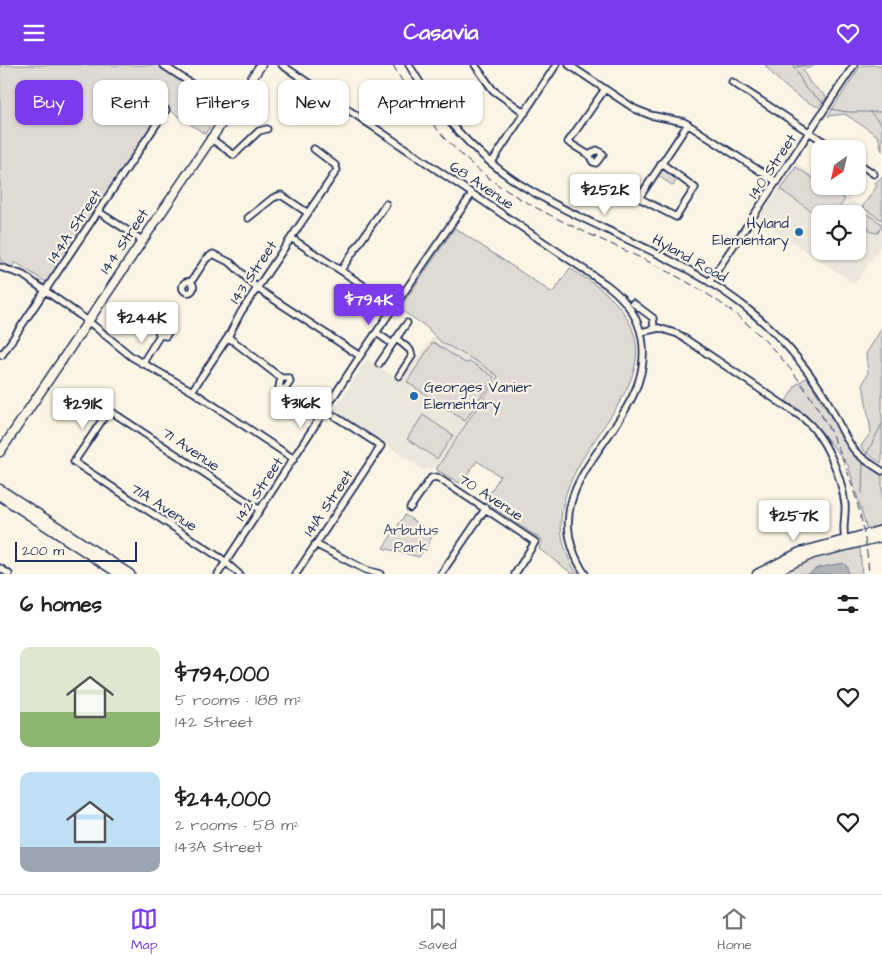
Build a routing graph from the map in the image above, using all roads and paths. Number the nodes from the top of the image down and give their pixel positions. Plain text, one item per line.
1 (163, 65) edge
2 (282, 65) edge
3 (409, 65) edge
4 (476, 65) edge
5 (556, 65) edge
6 (569, 65) edge
7 (854, 65) edge
8 (258, 67) edge
9 (186, 80) edge
10 (249, 80) edge
11 (732, 82) dead end
12 (604, 89) junction
13 (525, 113) junction
14 (688, 124) junction
15 (156, 125) edge
16 (219, 125) edge
17 (267, 129) dead end
18 (810, 133) junction
19 (210, 138) junction
20 (821, 140) edge
21 (314, 149) dead end
22 (589, 155) dead end
23 (492, 162) junction
24 (661, 163) junction
25 (866, 168) edge
26 (874, 174) dead end
27 (776, 182) junction
28 (472, 194) junction
29 (386, 204) dead end
30 (99, 212) junction
31 (308, 213) junction
32 (248, 218) dead end
33 (291, 238) junction
34 (142, 240) junction
35 (0, 267) edge
36 (341, 270) junction
37 (710, 281) junction
38 (191, 282) dead end
39 (258, 289) junction
40 (45, 291) junction
41 (634, 303) dead end
42 (395, 306) junction
43 (88, 321) junction
44 (407, 323) dead end
45 (654, 329) junction
46 (641, 332) junction
47 (377, 333) junction
48 (160, 335) dead end
49 (228, 337) junction
50 (397, 339) junction
51 (390, 343) junction
52 (1, 354) edge
53 (360, 357) junction
54 (142, 364) junction
55 (379, 364) dead end
56 (399, 376) dead end
57 (281, 379) dead end
58 (192, 391) junction
59 (325, 410) junction
60 (0, 452) edge
61 (294, 459) junction
62 (74, 462) joint
63 (882, 471) edge
64 (0, 489) edge
65 (0, 496) edge
66 (410, 507) dead end
67 (486, 508) junction
68 (260, 510) junction
69 (882, 531) edge
70 (882, 537) edge
71 (845, 539) junction
72 (315, 544) junction
73 (225, 563) junction
74 (0, 568) edge
75 (9, 574) edge
76 (119, 574) edge
77 (130, 574) edge
78 (218, 574) edge
79 (239, 574) edge
80 (296, 574) edge
81 (380, 574) edge
82 (442, 574) edge
83 (515, 574) edge
84 (585, 574) edge
85 (757, 574) edge
86 (769, 574) edge

1 - 9 street
2 - 28 street, 68 Avenue
3 - 23 street, Hyland Road
4 - 13 street
5 - 13 street
6 - 12 street
7 - 18 street, 140 Street
8 - 10 main road, 144 Street
11 - 18 street
12 - 14 street
12 - 22 street
13 - 23 street
14 - 24 street
14 - 27 street
15 - 30 street, 144A Street
16 - 19 main road, 144 Street
17 - 19 street
18 - 20 street
18 - 27 street, 140 Street
19 - 34 main road, 144 Street
21 - 31 street, 143 Street
23 - 37 street, Hyland Road
24 - 24 street
25 - 26 street
27 - 37 street, 140 Street
28 - 42 street, 142 Street
28 - 46 street, 68 Avenue
29 - 36 street
30 - 34 street
30 - 40 street, 144A Street
31 - 32 street
31 - 33 street, 143 Street
33 - 36 street
33 - 39 street, 143 Street
34 - 43 main road, 144 Street
35 - 40 street
36 - 42 street
37 - 63 street, Hyland Road
38 - 39 street
39 - 49 street, 143 Street
39 - 53 street
40 - 43 street
40 - 52 street, 144A Street
41 - 45 street
42 - 47 street, 142 Street
43 - 54 street
43 - 60 main road, 144 Street
44 - 50 street
45 - 46 street
45 - 71 street
46 - 84 street
47 - 51 street
47 - 53 street, 142 Street
48 - 54 street
49 - 57 street
49 - 58 street, 143 Street
50 - 51 street
50 - 56 street
51 - 55 street
53 - 59 street, 142 Street
54 - 58 street
58 - 61 street
59 - 61 street, 142 Street
59 - 72 street, 141A Street
61 - 68 street, 142 Street
62 - 68 street, 71 Avenue
62 - 73 street, 71A Avenue
64 - 77 main road
65 - 76 main road
66 - 67 street, 70 Avenue
67 - 82 street
67 - 83 street, 70 Avenue
68 - 73 street, 142 Street
69 - 71 main road
70 - 86 main road
71 - 85 main road
72 - 80 street, 141A Street
72 - 81 street
73 - 78 street, 142 Street
73 - 79 street, 71A Avenue
74 - 75 street

